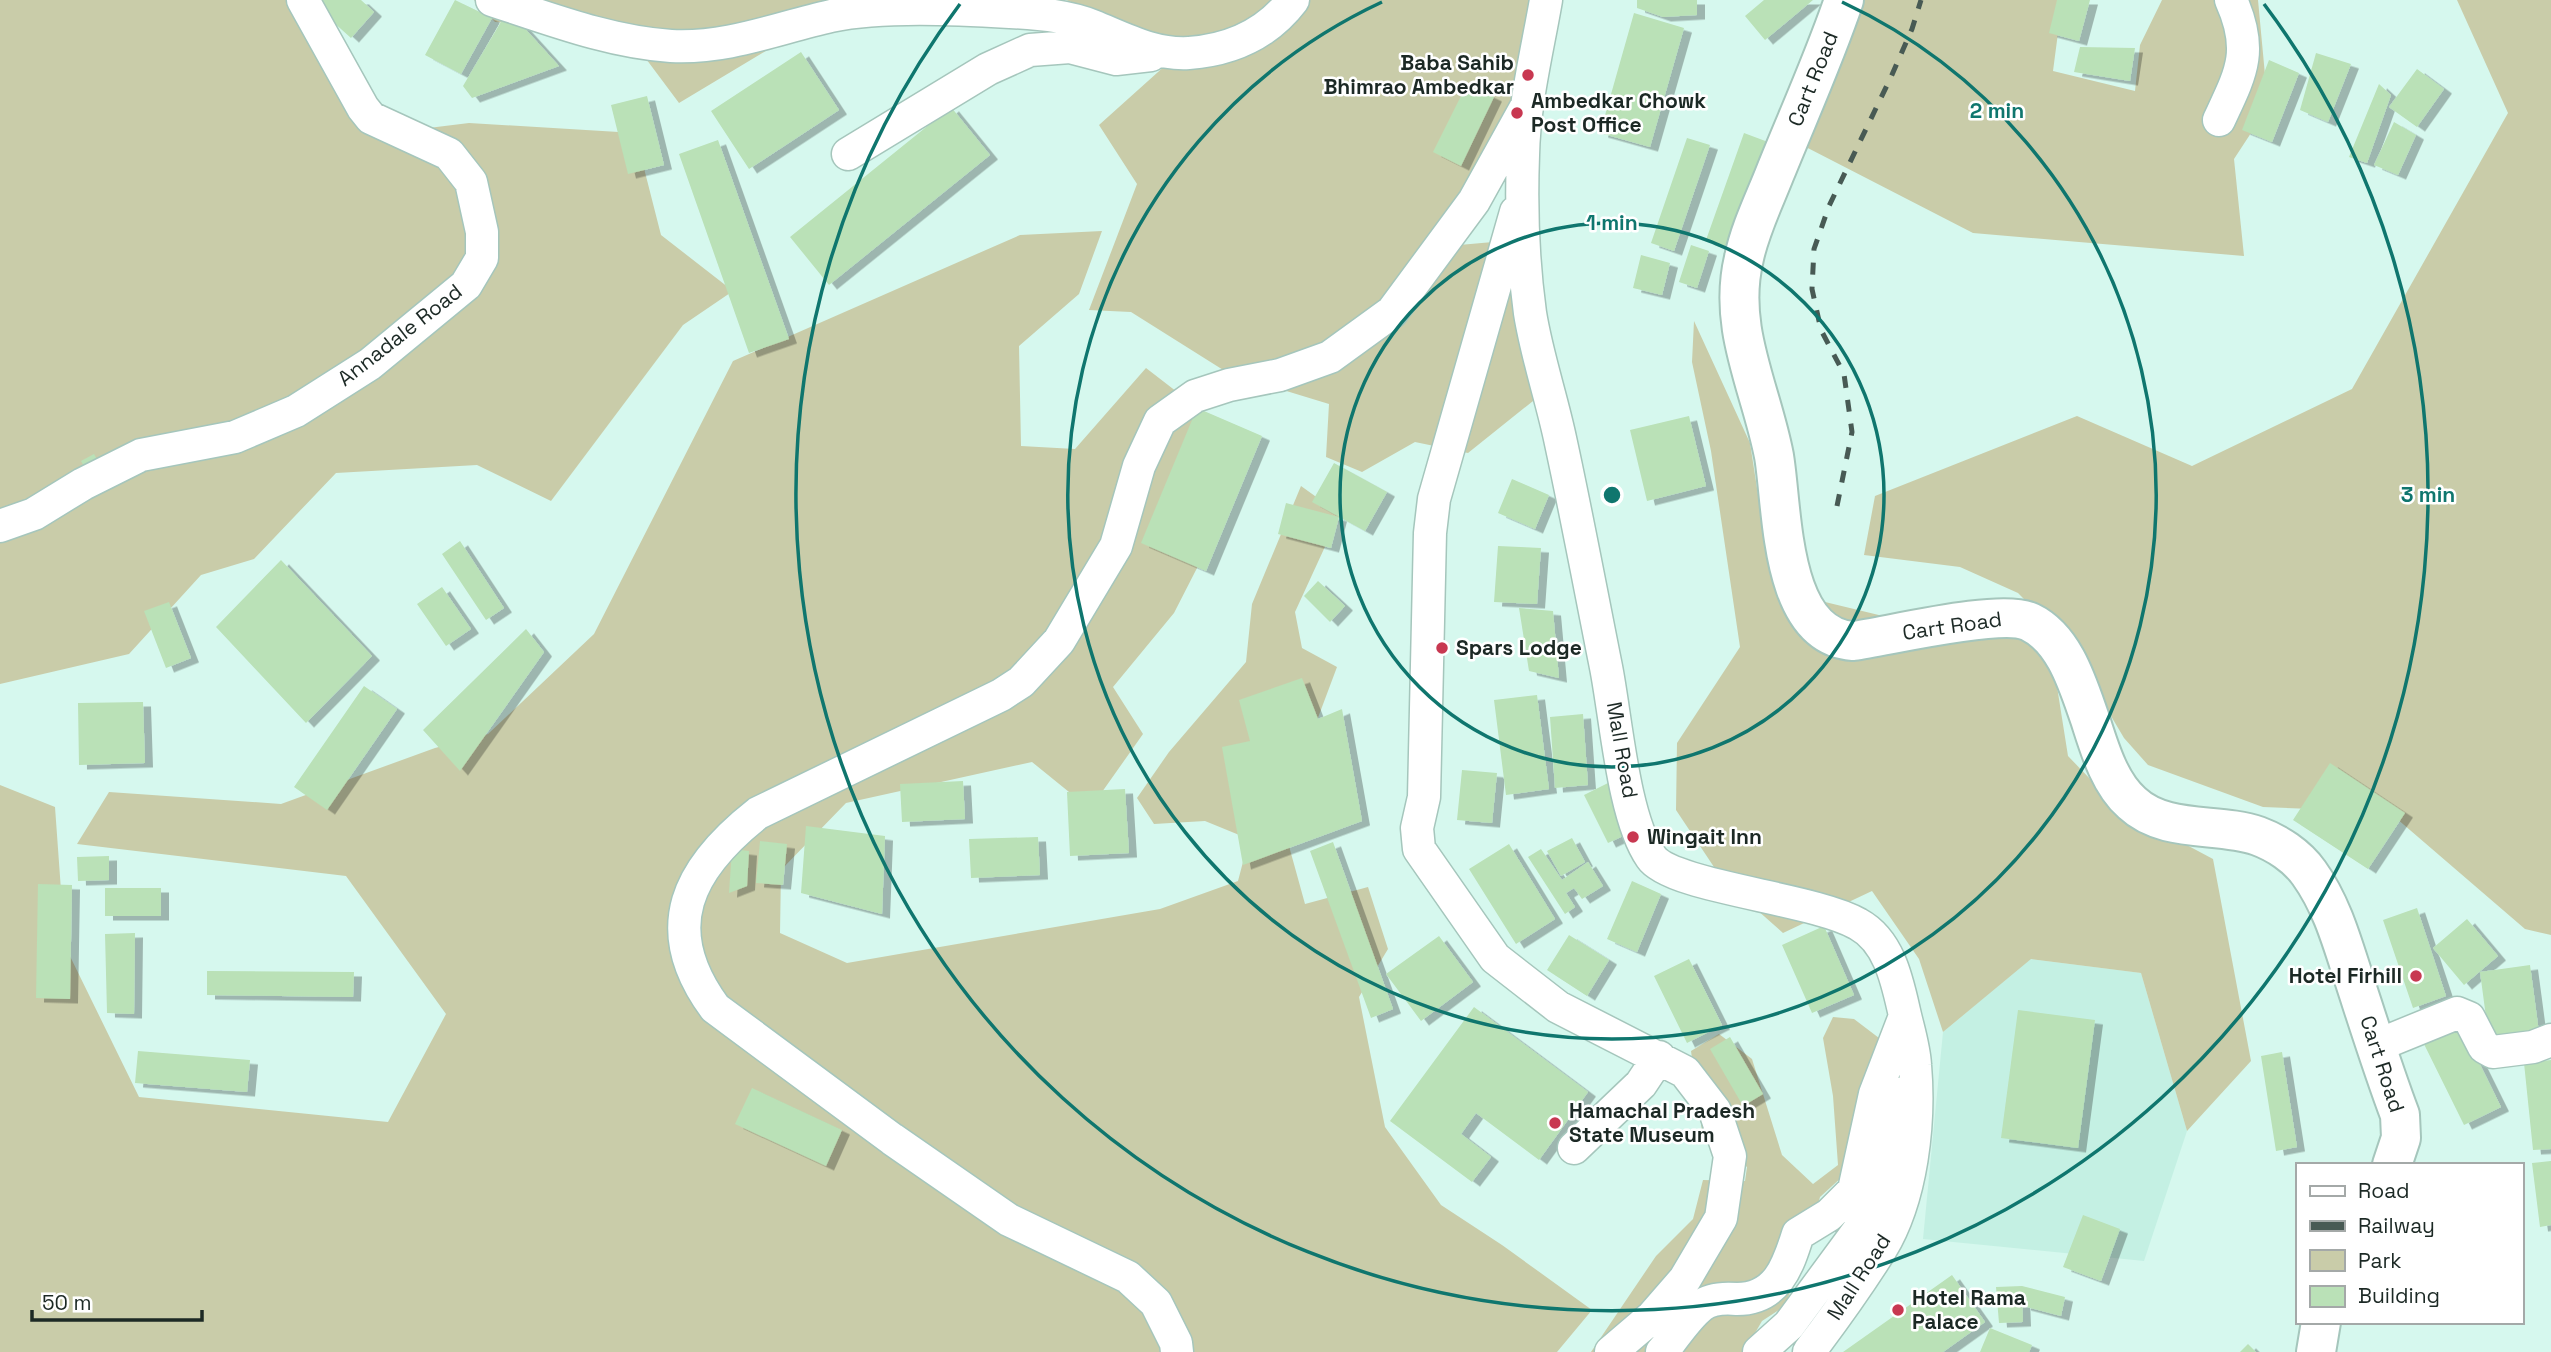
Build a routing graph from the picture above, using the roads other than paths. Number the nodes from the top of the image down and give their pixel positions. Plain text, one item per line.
1 (303, 0) edge
2 (492, 0) edge
3 (1293, 0) edge
4 (1546, 0) edge
5 (1844, 0) edge
6 (2231, 0) edge
7 (1166, 53) junction
8 (1525, 109) junction
9 (2219, 120) dead end
10 (848, 154) dead end
11 (1523, 187) junction
12 (0, 526) edge
13 (1905, 1016) junction
14 (2551, 1040) edge
15 (2376, 1046) junction
16 (1660, 1058) junction
17 (1915, 1064) junction
18 (1574, 1148) dead end
19 (2393, 1163) edge
20 (2321, 1324) edge
21 (1177, 1352) edge
22 (1611, 1352) edge
23 (1662, 1352) edge
24 (1759, 1352) edge
25 (1809, 1352) edge
26 (2316, 1352) edge

1 - 12 street, Annadale Road
2 - 7 street
3 - 7 street
4 - 8 street, Mall Road
5 - 15 main road, Cart Road
6 - 9 street
7 - 10 street
8 - 11 street, Mall Road
8 - 21 street
11 - 13 street, Mall Road
11 - 16 street
13 - 17 street, Mall Road
13 - 23 street
14 - 15 street
15 - 19 main road, Cart Road
16 - 18 street
16 - 22 street
17 - 24 street
17 - 25 street, Mall Road
20 - 26 main road

